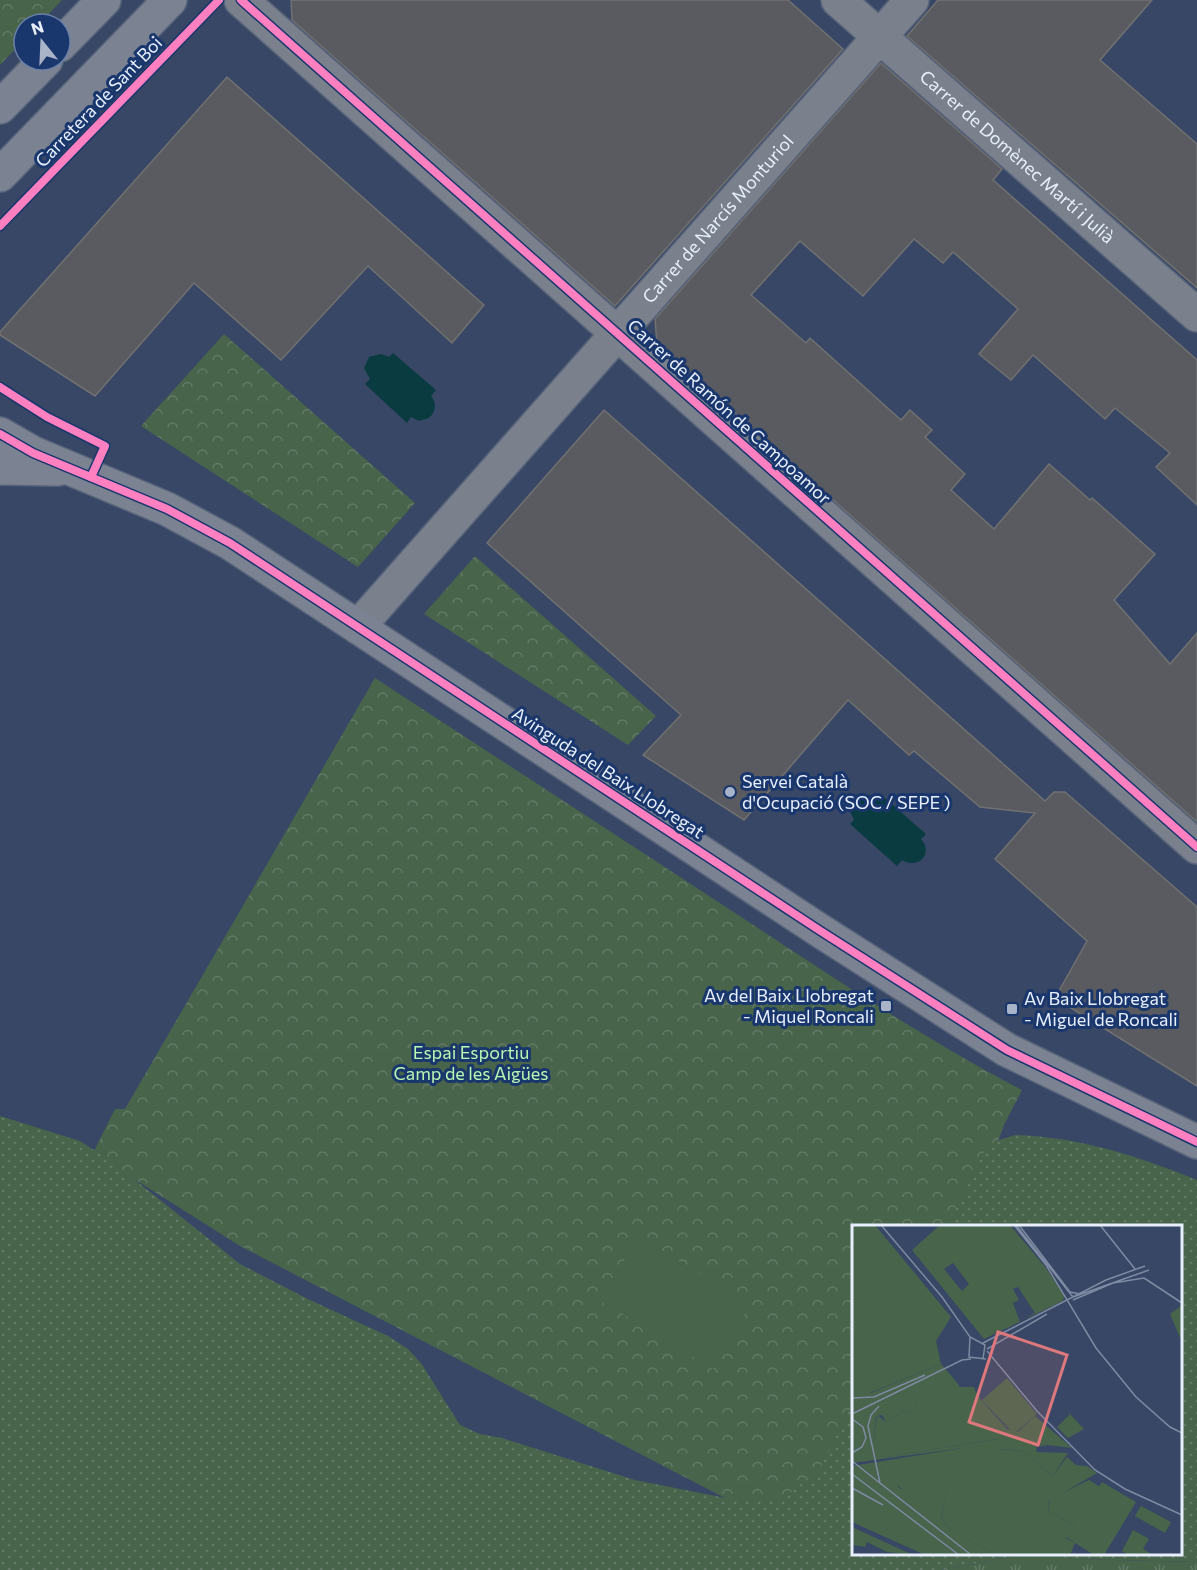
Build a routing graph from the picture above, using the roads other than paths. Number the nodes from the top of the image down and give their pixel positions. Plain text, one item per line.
1 (104, 0) edge
2 (170, 0) edge
3 (241, 0) edge
4 (838, 0) edge
5 (912, 0) edge
6 (72, 33) edge
7 (880, 36) junction
8 (34, 72) edge
9 (0, 107) edge
10 (0, 175) edge
11 (1197, 315) edge
12 (617, 333) junction
13 (0, 434) edge
14 (0, 468) edge
15 (73, 470) junction
16 (358, 627) junction
17 (1197, 847) edge
18 (1197, 1142) edge

1 - 6 main road
2 - 10 main road, Carretera de Sant Boi
3 - 12 street, Carrer de Ramón de Campoamor
4 - 7 street, Carrer de Domènec Martí i Julià
5 - 7 street, Carrer de Narcís Monturiol
7 - 11 street, Carrer de Domènec Martí i Julià
7 - 12 street, Carrer de Narcís Monturiol
8 - 9 main road
12 - 16 street, Carrer de Narcís Monturiol
12 - 17 street, Carrer de Ramón de Campoamor
13 - 15 main road, Avinguda del Baix Llobregat
14 - 15 main road, Avinguda del Baix Llobregat
15 - 16 main road, Avinguda del Baix Llobregat
16 - 18 main road, Avinguda del Baix Llobregat

